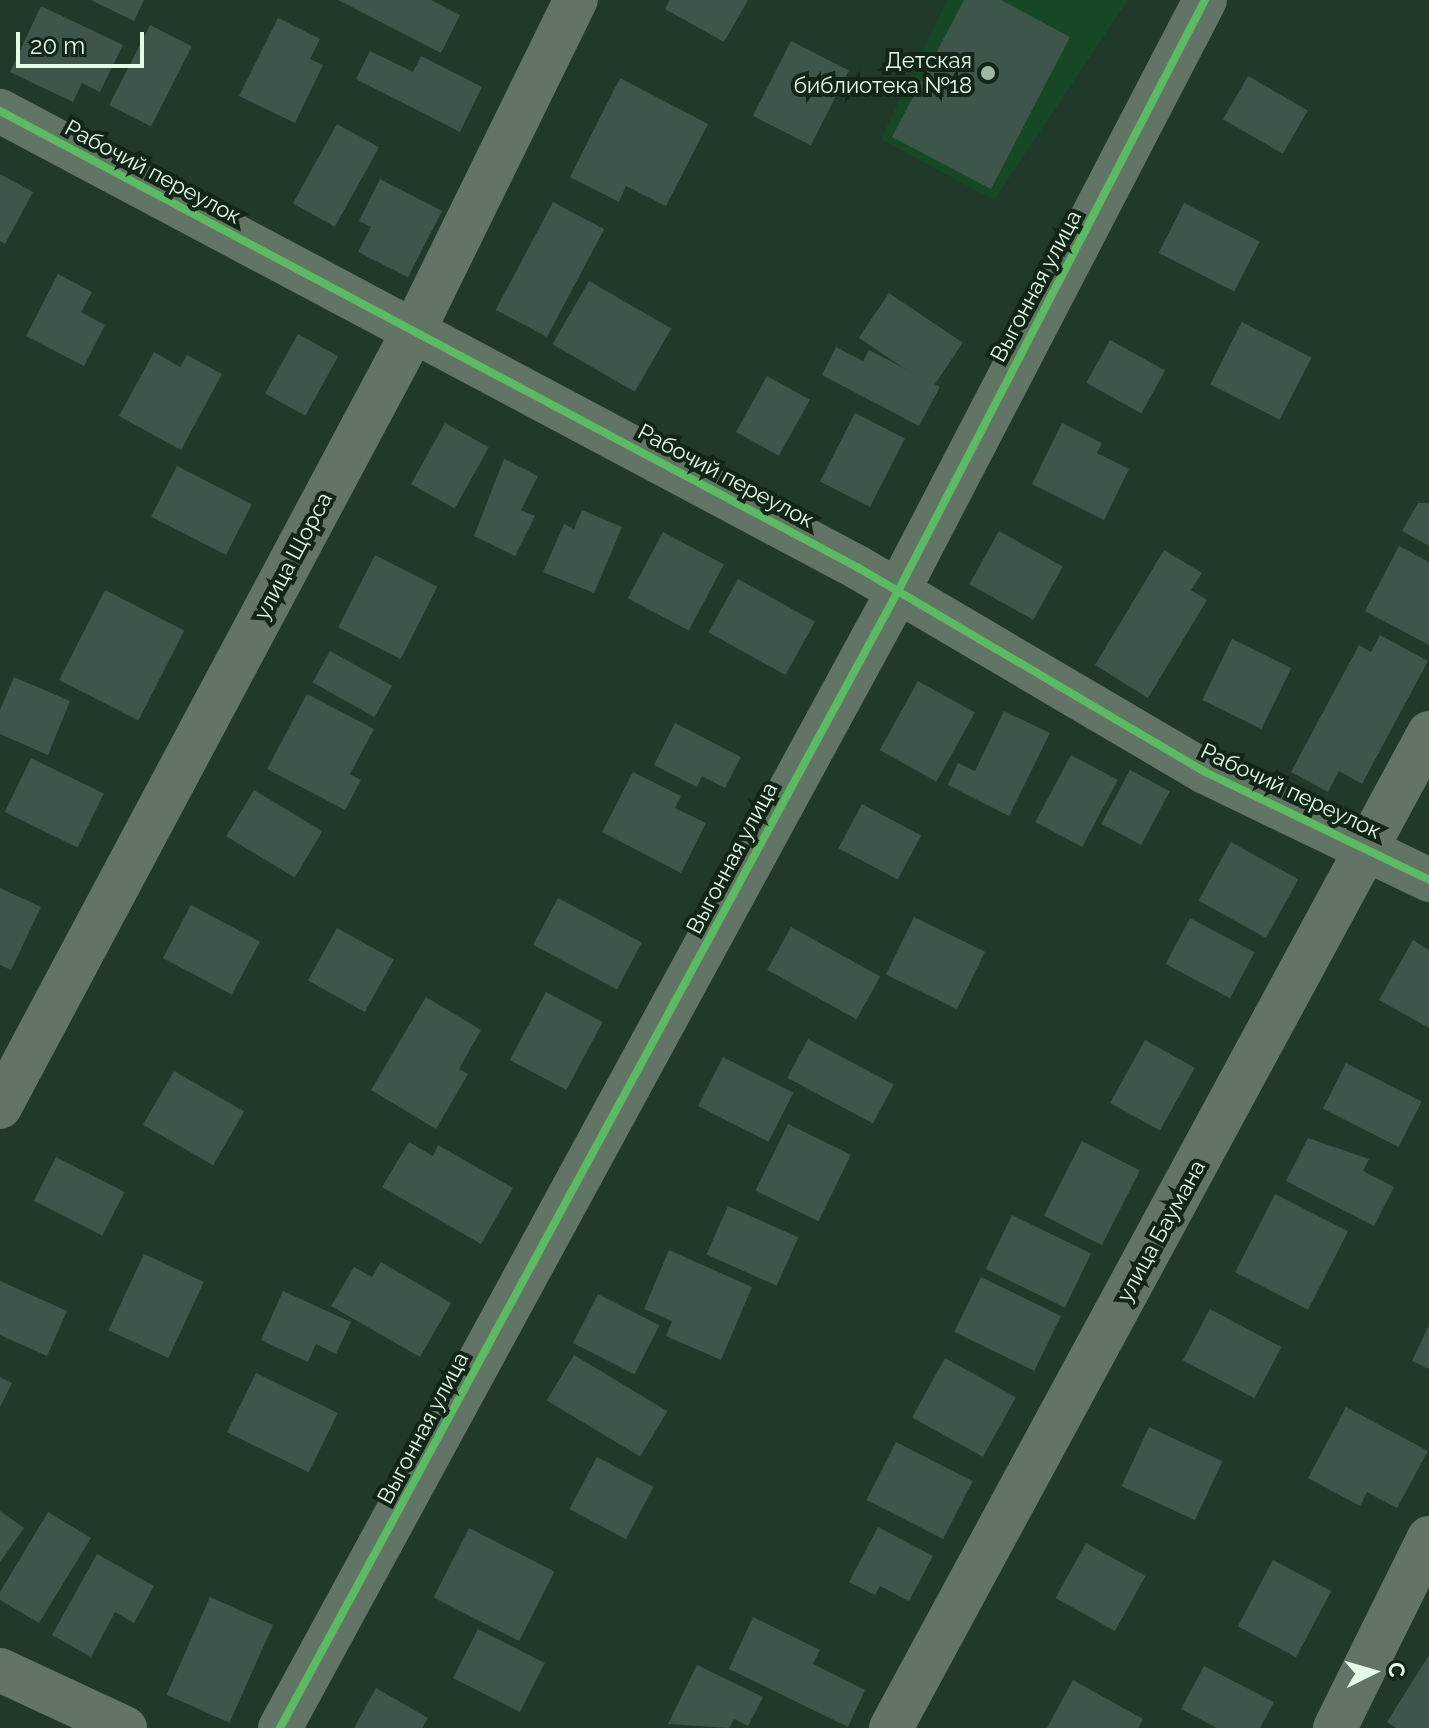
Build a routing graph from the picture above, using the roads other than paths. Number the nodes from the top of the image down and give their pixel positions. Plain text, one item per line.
1 (576, 0) edge
2 (1205, 0) edge
3 (0, 111) edge
4 (414, 330) junction
5 (897, 593) junction
6 (1429, 733) edge
7 (1369, 847) junction
8 (1429, 880) edge
9 (0, 1107) edge
10 (1429, 1538) edge
11 (0, 1670) edge
12 (125, 1728) edge
13 (280, 1728) edge
14 (891, 1728) edge
15 (1335, 1728) edge

1 - 4 street, улица Щорса
2 - 5 street, Выгонная улица
3 - 4 street, Рабочий переулок
4 - 5 street, Рабочий переулок
4 - 9 street, улица Щорса
5 - 7 street, Рабочий переулок
5 - 13 street, Выгонная улица
6 - 7 street, улица Баумана
7 - 8 street, Рабочий переулок
7 - 14 street, улица Баумана
10 - 15 street
11 - 12 street

